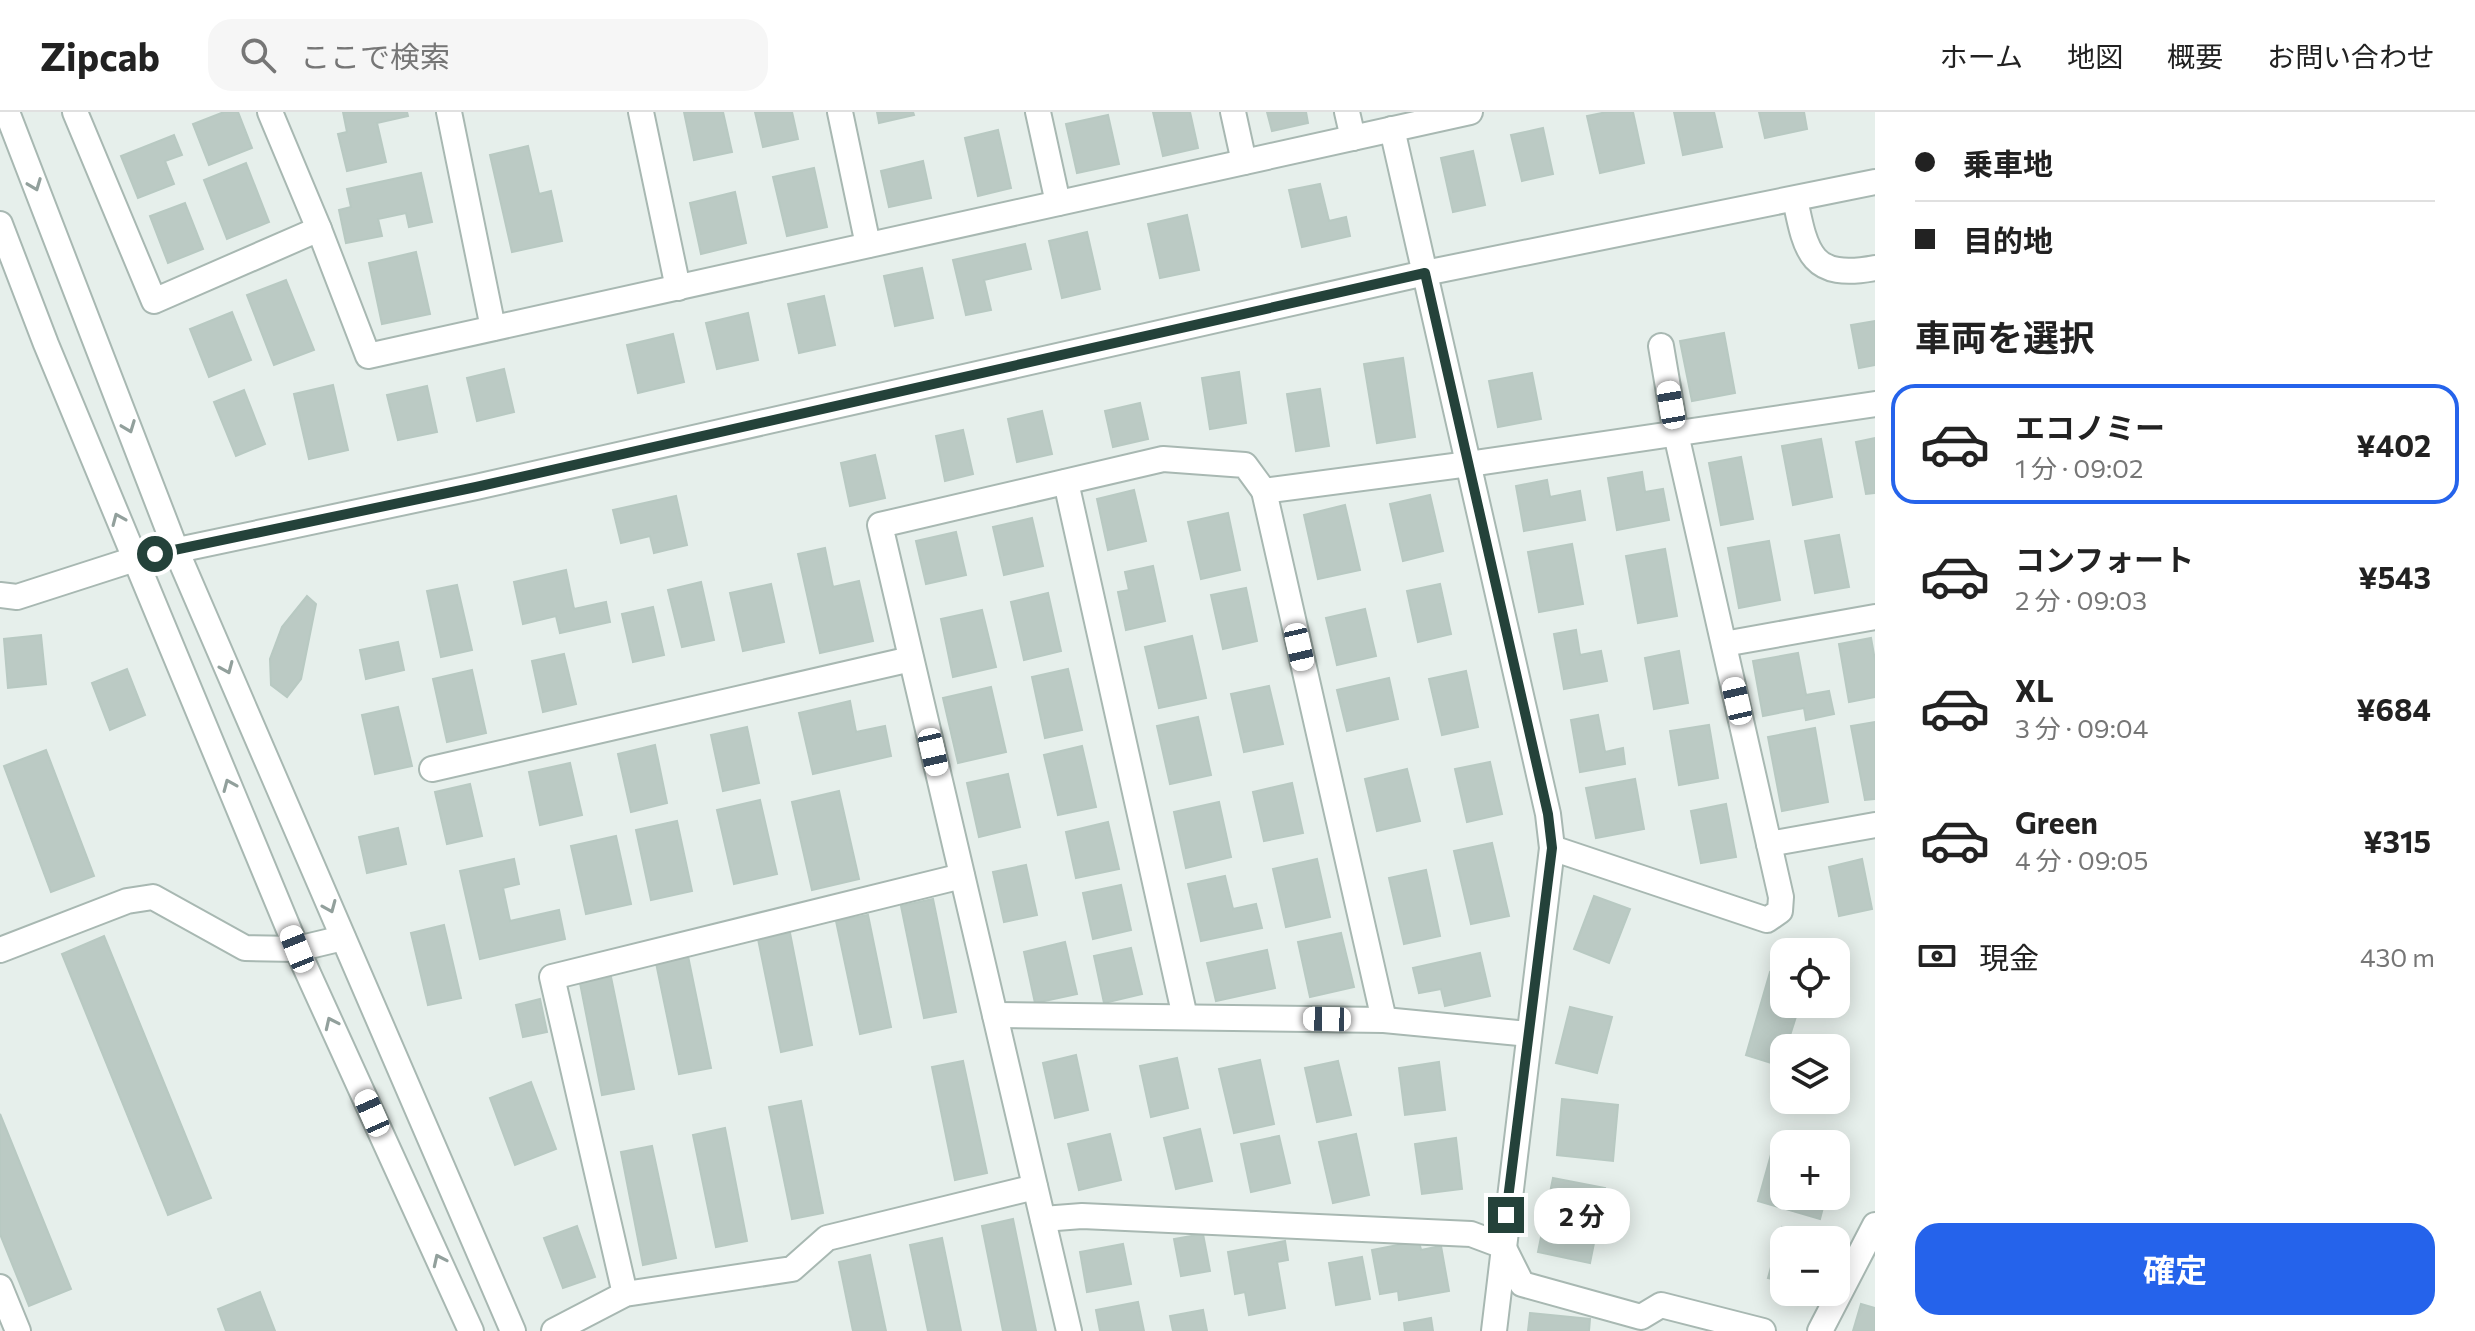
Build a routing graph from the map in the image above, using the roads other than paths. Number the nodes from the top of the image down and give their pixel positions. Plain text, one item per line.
1 (7, 112) edge
2 (75, 112) edge
3 (270, 112) edge
4 (449, 112) edge
5 (641, 112) edge
6 (840, 112) edge
7 (1038, 112) edge
8 (1233, 112) edge
9 (1347, 112) edge
10 (1470, 112) edge
11 (1392, 129) junction
12 (1353, 138) junction
13 (1244, 162) junction
14 (1875, 182) edge
15 (1795, 199) junction
16 (1058, 203) junction
17 (0, 224) edge
18 (319, 229) junction
19 (868, 245) junction
20 (1875, 268) edge
21 (1425, 273) junction
22 (678, 288) junction
23 (493, 328) junction
24 (1661, 346) dead end
25 (1875, 404) edge
26 (1676, 434) junction
27 (1469, 464) junction
28 (1066, 482) junction
29 (1264, 491) junction
30 (176, 550) junction
31 (135, 559) junction
32 (0, 595) edge
33 (1875, 617) edge
34 (1724, 644) junction
35 (911, 659) junction
36 (432, 769) dead end
37 (1875, 825) edge
38 (1769, 844) junction
39 (1552, 848) junction
40 (962, 876) junction
41 (343, 938) junction
42 (297, 949) junction
43 (0, 950) edge
44 (995, 1015) junction
45 (1185, 1017) junction
46 (1384, 1020) junction
47 (1529, 1034) junction
48 (1035, 1187) junction
49 (1043, 1219) junction
50 (1875, 1225) edge
51 (1503, 1246) junction
52 (0, 1287) edge
53 (625, 1294) junction
54 (18, 1331) edge
55 (471, 1331) edge
56 (513, 1331) edge
57 (554, 1331) edge
58 (1069, 1331) edge
59 (1494, 1331) edge
60 (1763, 1331) edge
61 (1820, 1331) edge

1 -> 30 street
2 - 18 street
3 - 18 street
4 - 23 street
5 - 22 street
6 - 19 street
7 - 16 street
8 - 13 street
9 - 12 street
10 - 11 street
11 - 12 street
11 - 21 street
12 - 13 street
13 - 16 street
14 - 15 street
15 - 20 street
15 - 21 street
16 - 19 street
31 -> 17 street
18 - 23 street
19 - 22 street
21 - 27 street
21 - 30 street
22 - 23 street
24 - 26 street
25 - 26 street
26 - 27 street
26 - 34 street
27 - 29 street
27 - 39 street
28 - 29 street
28 - 35 street
28 - 45 street
29 - 46 street
30 - 31 street
30 -> 41 street
31 - 32 street
42 -> 31 street
33 - 34 street
34 - 38 street
35 - 36 street
35 - 40 street
37 - 38 street
38 - 39 street
39 - 47 street
40 - 44 street
40 - 53 street
41 - 42 street
41 - 56 street
42 - 43 street
55 -> 42 street
44 - 45 street
44 - 48 street
45 - 46 street
46 - 47 street
47 - 51 street
48 - 49 street
48 - 53 street
49 - 51 street
49 - 58 street
50 - 61 street
51 - 59 street
51 - 60 street
52 - 54 street
53 - 57 street

